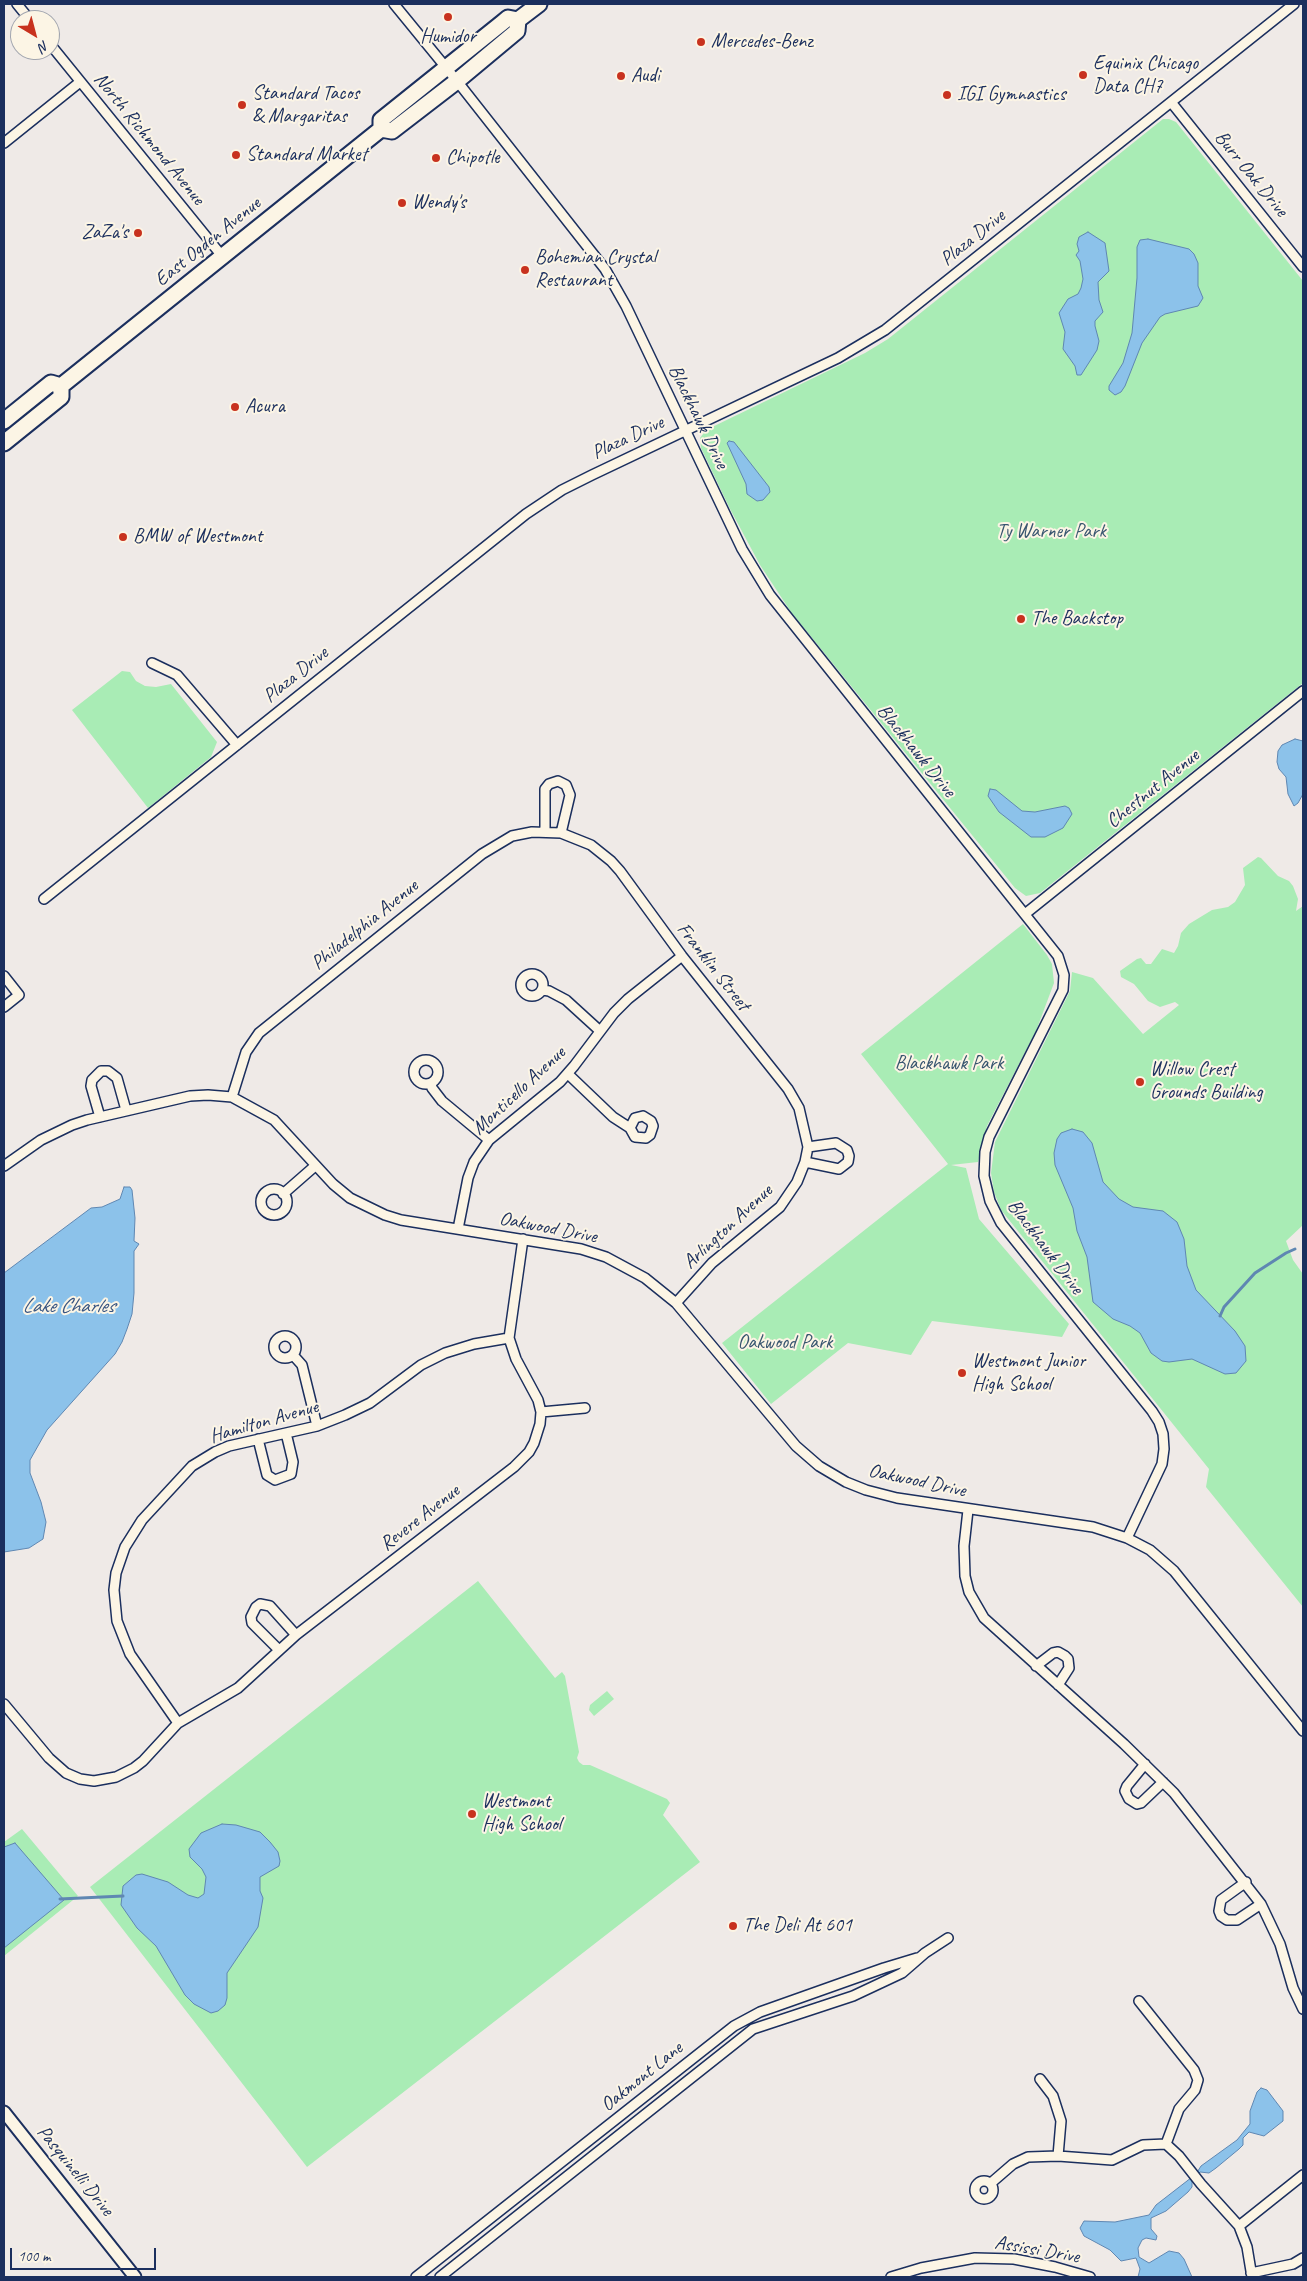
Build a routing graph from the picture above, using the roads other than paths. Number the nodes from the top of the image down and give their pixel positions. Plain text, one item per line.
1 (394, 4) edge
2 (539, 4) edge
3 (1294, 4) edge
4 (518, 20) junction
5 (60, 57) edge
6 (446, 67) junction
7 (457, 81) junction
8 (80, 82) junction
9 (1171, 102) junction
10 (381, 129) junction
11 (4, 143) edge
12 (222, 256) junction
13 (1303, 267) edge
14 (61, 386) junction
15 (4, 421) edge
16 (686, 430) junction
17 (4, 443) edge
18 (152, 663) dead end
19 (1303, 691) edge
20 (237, 745) junction
21 (545, 832) junction
22 (561, 833) junction
23 (44, 899) dead end
24 (1026, 914) junction
25 (682, 956) junction
26 (4, 976) edge
27 (543, 990) dead end
28 (4, 1007) edge
29 (600, 1031) junction
30 (568, 1074) junction
31 (431, 1083) dead end
32 (232, 1097) junction
33 (126, 1110) junction
34 (100, 1117) junction
35 (630, 1128) dead end
36 (489, 1140) junction
37 (808, 1147) junction
38 (805, 1162) junction
39 (4, 1166) edge
40 (315, 1166) junction
41 (283, 1194) dead end
42 (458, 1229) junction
43 (523, 1239) junction
44 (676, 1303) junction
45 (509, 1338) junction
46 (293, 1355) dead end
47 (585, 1408) dead end
48 (540, 1412) junction
49 (317, 1426) junction
50 (286, 1433) junction
51 (258, 1439) junction
52 (968, 1510) junction
53 (1127, 1538) junction
54 (296, 1635) junction
55 (279, 1650) junction
56 (1036, 1666) junction
57 (1058, 1685) junction
58 (4, 1704) edge
59 (178, 1723) junction
60 (1303, 1731) edge
61 (1145, 1764) junction
62 (1164, 1782) junction
63 (1246, 1882) junction
64 (1261, 1904) junction
65 (948, 1938) dead end
66 (920, 1957) junction
67 (1138, 2001) dead end
68 (1303, 2009) edge
69 (1040, 2079) dead end
70 (4, 2112) edge
71 (1166, 2144) junction
72 (1058, 2156) junction
73 (1303, 2175) edge
74 (990, 2183) dead end
75 (1239, 2226) junction
76 (1303, 2258) edge
77 (1251, 2275) edge
78 (135, 2277) edge
79 (416, 2277) edge
80 (440, 2277) edge
81 (891, 2277) edge
82 (1090, 2277) edge

1 - 6 street, Blackhawk Drive
2 - 4 main road, East Ogden Avenue
3 - 9 street, Plaza Drive
4 - 6 main road, East Ogden Avenue
4 - 7 main road, East Ogden Avenue
5 - 8 street, North Richmond Avenue
6 - 7 street, Blackhawk Drive
6 - 10 main road, East Ogden Avenue
7 - 10 main road, East Ogden Avenue
7 - 16 street, Blackhawk Drive
8 - 11 street
8 - 12 street, North Richmond Avenue
9 - 13 street, Burr Oak Drive
9 - 16 street, Plaza Drive
10 - 12 main road, East Ogden Avenue
12 - 14 main road, East Ogden Avenue
14 - 15 main road, East Ogden Avenue
14 - 17 main road, East Ogden Avenue
16 - 20 street, Plaza Drive
16 - 24 street, Blackhawk Drive
18 - 20 street
19 - 24 street, Chestnut Avenue
20 - 23 street, Plaza Drive
21 - 22 street, Philadelphia Avenue
21 - 22 street
21 - 32 street, Philadelphia Avenue
22 - 25 street, Franklin Street
24 - 53 street, Blackhawk Drive
25 - 29 street, Monticello Avenue
25 - 37 street, Franklin Street
26 - 28 street
27 - 29 street
29 - 30 street, Monticello Avenue
30 - 35 street
30 - 36 street, Monticello Avenue
31 - 36 street
32 - 33 street, Oakwood Drive
32 - 40 street, Oakwood Drive
33 - 34 street, Oakwood Drive
33 - 34 street
34 - 39 street, Oakwood Drive
36 - 42 street, Monticello Avenue
37 - 38 street, Arlington Avenue
37 - 38 street
38 - 44 street, Arlington Avenue
40 - 41 street
40 - 42 street, Oakwood Drive
42 - 43 street, Oakwood Drive
43 - 44 street, Oakwood Drive
43 - 45 street, Revere Avenue
44 - 52 street, Oakwood Drive
45 - 48 street, Revere Avenue
45 - 49 street, Hamilton Avenue
46 - 49 street
47 - 48 street
48 - 54 street, Revere Avenue
49 - 50 street, Hamilton Avenue
50 - 51 street, Hamilton Avenue
50 - 51 street
51 - 59 street, Hamilton Avenue
52 - 53 street, Oakwood Drive
52 - 56 street
53 - 60 street, Oakwood Drive
54 - 55 street, Revere Avenue
54 - 55 street
55 - 59 street, Revere Avenue
56 - 57 street
56 - 57 street
57 - 61 street
58 - 59 street, Revere Avenue
61 - 62 street
61 - 62 street
62 - 63 street
63 - 64 street
63 - 64 street
64 - 68 street
65 - 66 street, Oakmont Lane
66 - 79 street, Oakmont Lane
66 - 80 street, Oakmont Lane
67 - 71 street
69 - 72 street
70 - 78 street, Pasquinelli Drive
71 - 72 street
71 - 75 street
72 - 74 street
73 - 75 street
75 - 77 street
76 - 77 street
81 - 82 street, Assissi Drive

